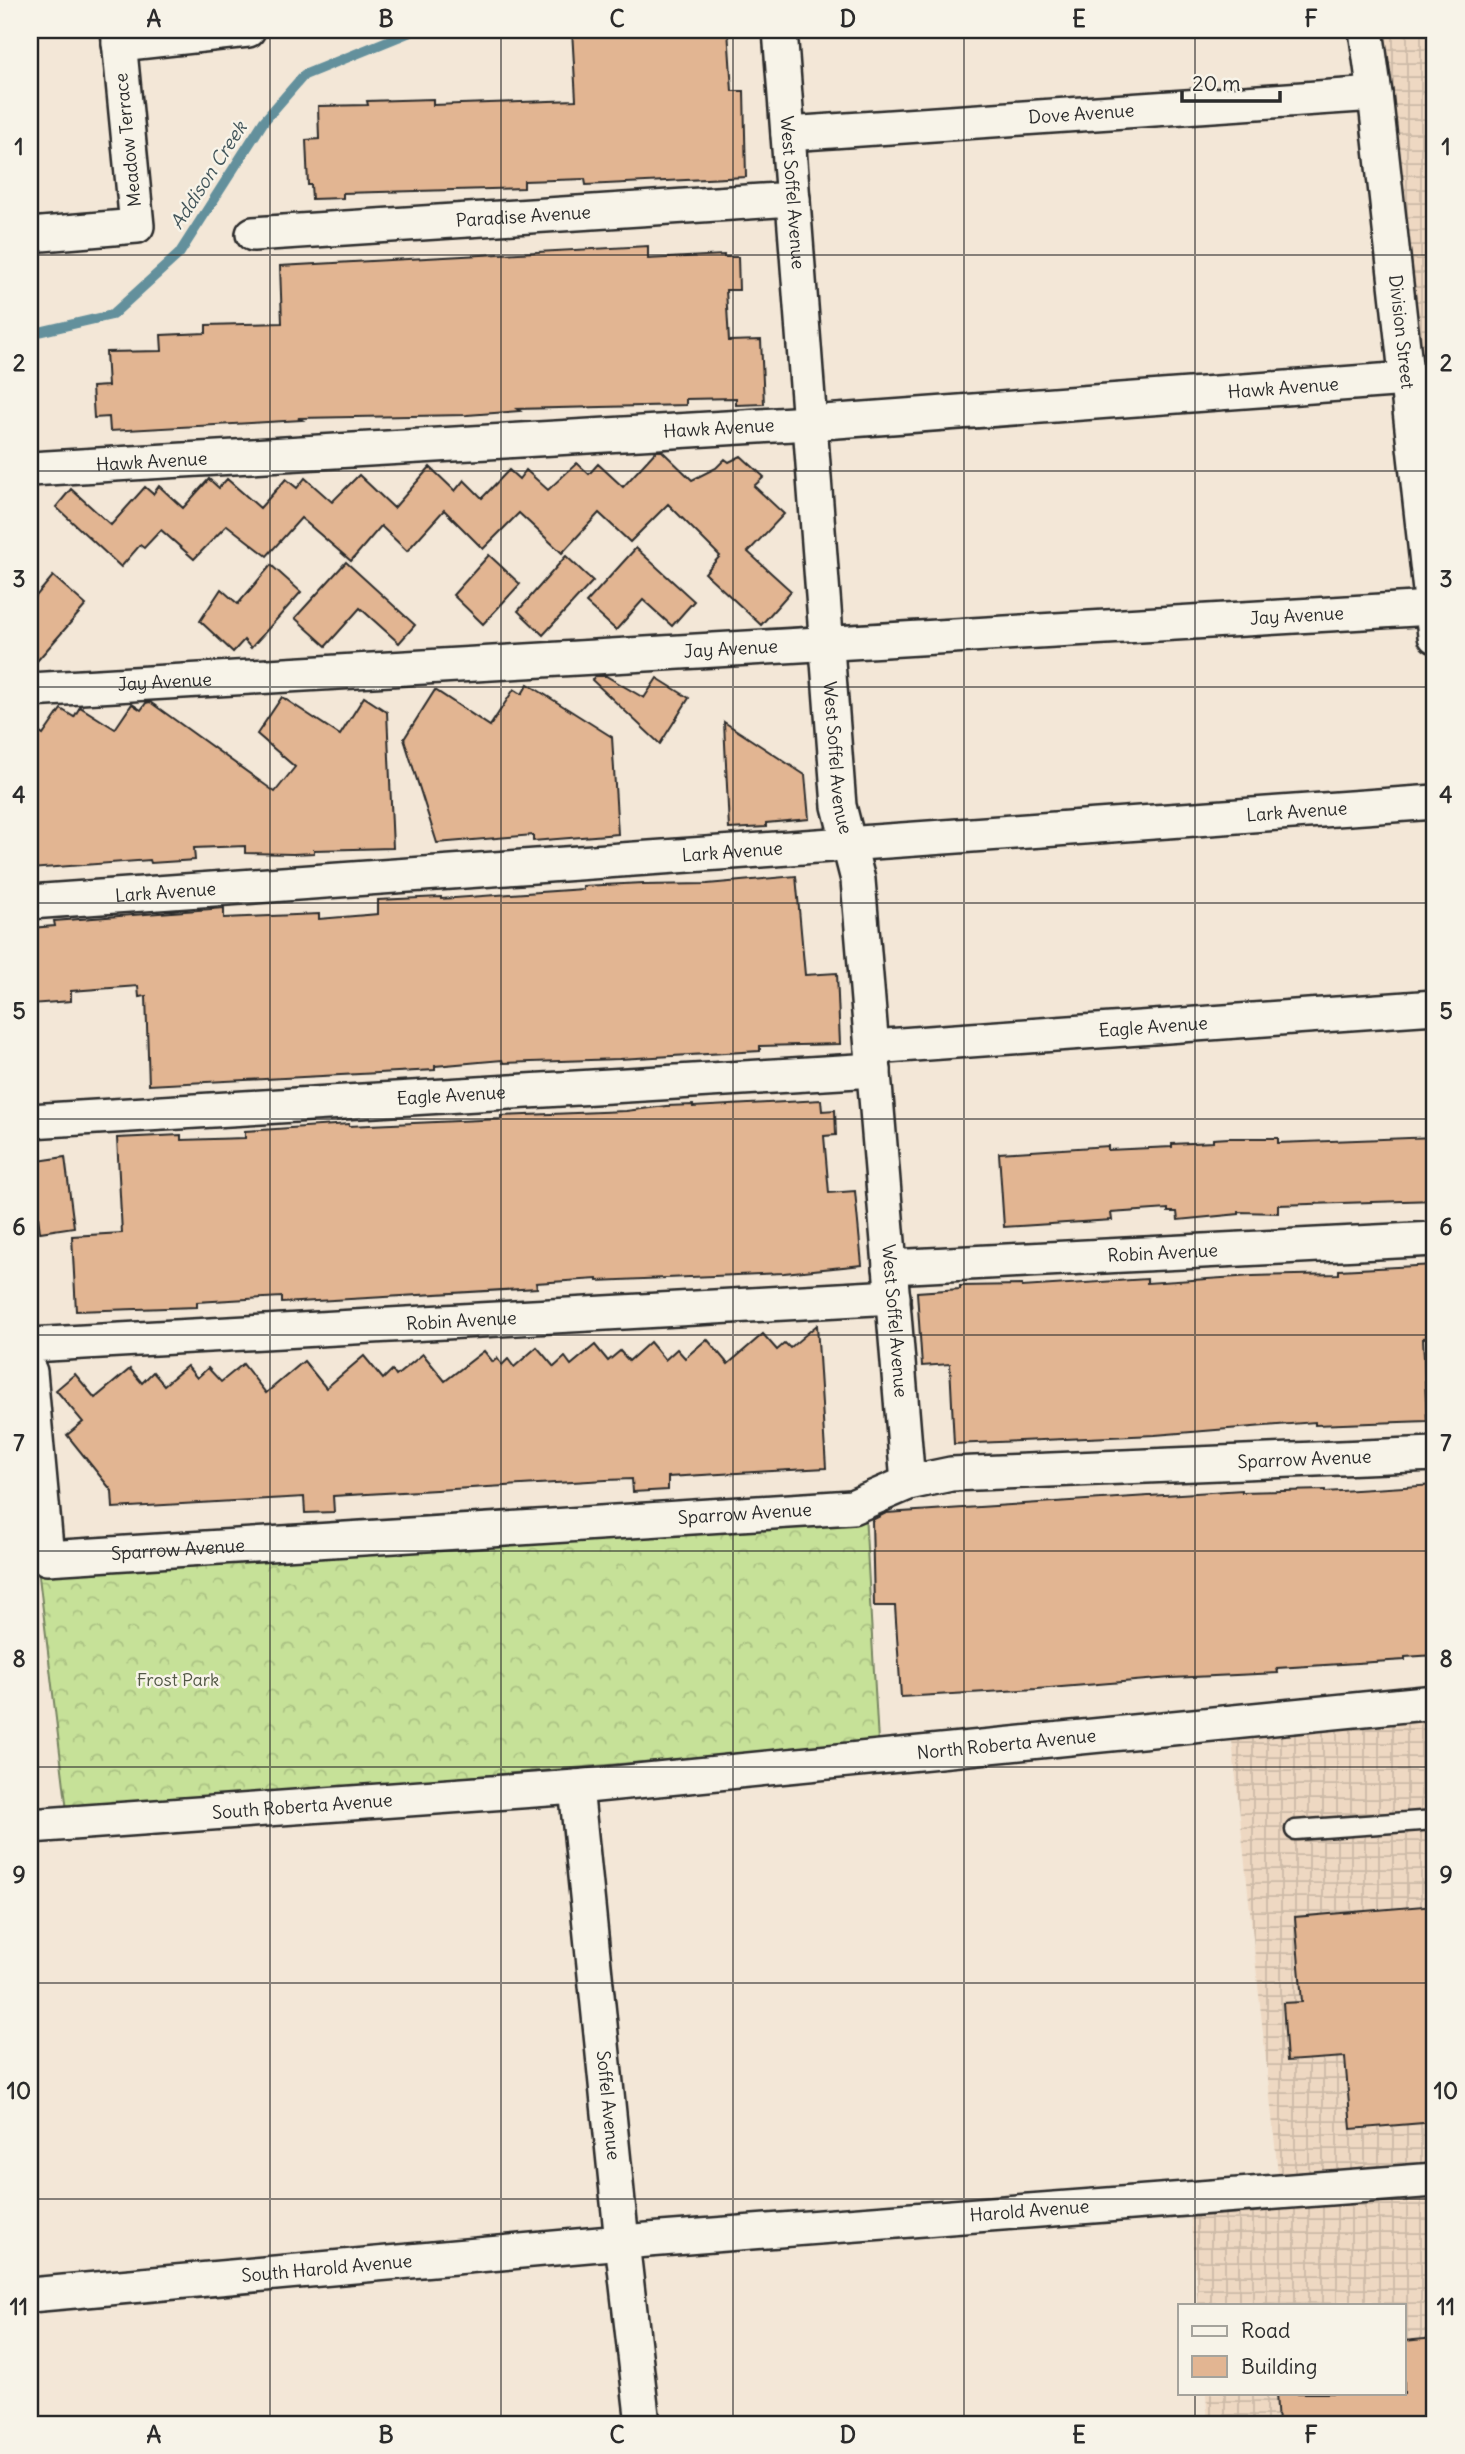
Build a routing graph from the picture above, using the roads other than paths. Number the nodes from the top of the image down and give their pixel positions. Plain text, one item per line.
1 (248, 30) edge
2 (780, 30) edge
3 (1366, 30) edge
4 (118, 37) edge
5 (1375, 94) junction
6 (788, 134) junction
7 (793, 199) junction
8 (253, 234) dead end
9 (30, 236) edge
10 (1407, 379) junction
11 (810, 423) junction
12 (30, 469) edge
13 (1434, 622) edge
14 (827, 644) junction
15 (30, 690) edge
16 (1435, 803) edge
17 (848, 845) junction
18 (30, 902) edge
19 (1435, 1007) edge
20 (873, 1059) junction
21 (30, 1121) edge
22 (1435, 1239) edge
23 (891, 1282) junction
24 (30, 1345) edge
25 (30, 1372) edge
26 (1435, 1454) edge
27 (908, 1483) junction
28 (1435, 1702) edge
29 (576, 1787) junction
30 (1435, 1820) edge
31 (30, 1826) edge
32 (1295, 1830) dead end
33 (1435, 2180) edge
34 (622, 2242) junction
35 (30, 2295) edge
36 (643, 2424) edge

1 - 4 street
2 - 6 street, West Soffel Avenue
3 - 5 street, Division Street
4 - 9 street, Meadow Terrace
5 - 6 street, Dove Avenue
5 - 10 street, Division Street
6 - 7 street, West Soffel Avenue
7 - 8 street, Paradise Avenue
7 - 11 street, West Soffel Avenue
10 - 11 street, Hawk Avenue
10 - 13 street, Division Street
11 - 12 street, Hawk Avenue
11 - 14 street, West Soffel Avenue
13 - 14 street, Jay Avenue
14 - 15 street, Jay Avenue
14 - 17 street, West Soffel Avenue
16 - 17 street, Lark Avenue
17 - 18 street, Lark Avenue
17 - 20 street, West Soffel Avenue
19 - 20 street, Eagle Avenue
20 - 21 street, Eagle Avenue
20 - 23 street, West Soffel Avenue
22 - 23 street, Robin Avenue
23 - 24 street, Robin Avenue
23 - 27 street, West Soffel Avenue
25 - 27 street, Sparrow Avenue
26 - 27 street, Sparrow Avenue
28 - 29 street, North Roberta Avenue
29 - 31 street, South Roberta Avenue
29 - 34 street, Soffel Avenue
30 - 32 lane
33 - 34 street, Harold Avenue
34 - 35 street, South Harold Avenue
34 - 36 street, Soffel Avenue

